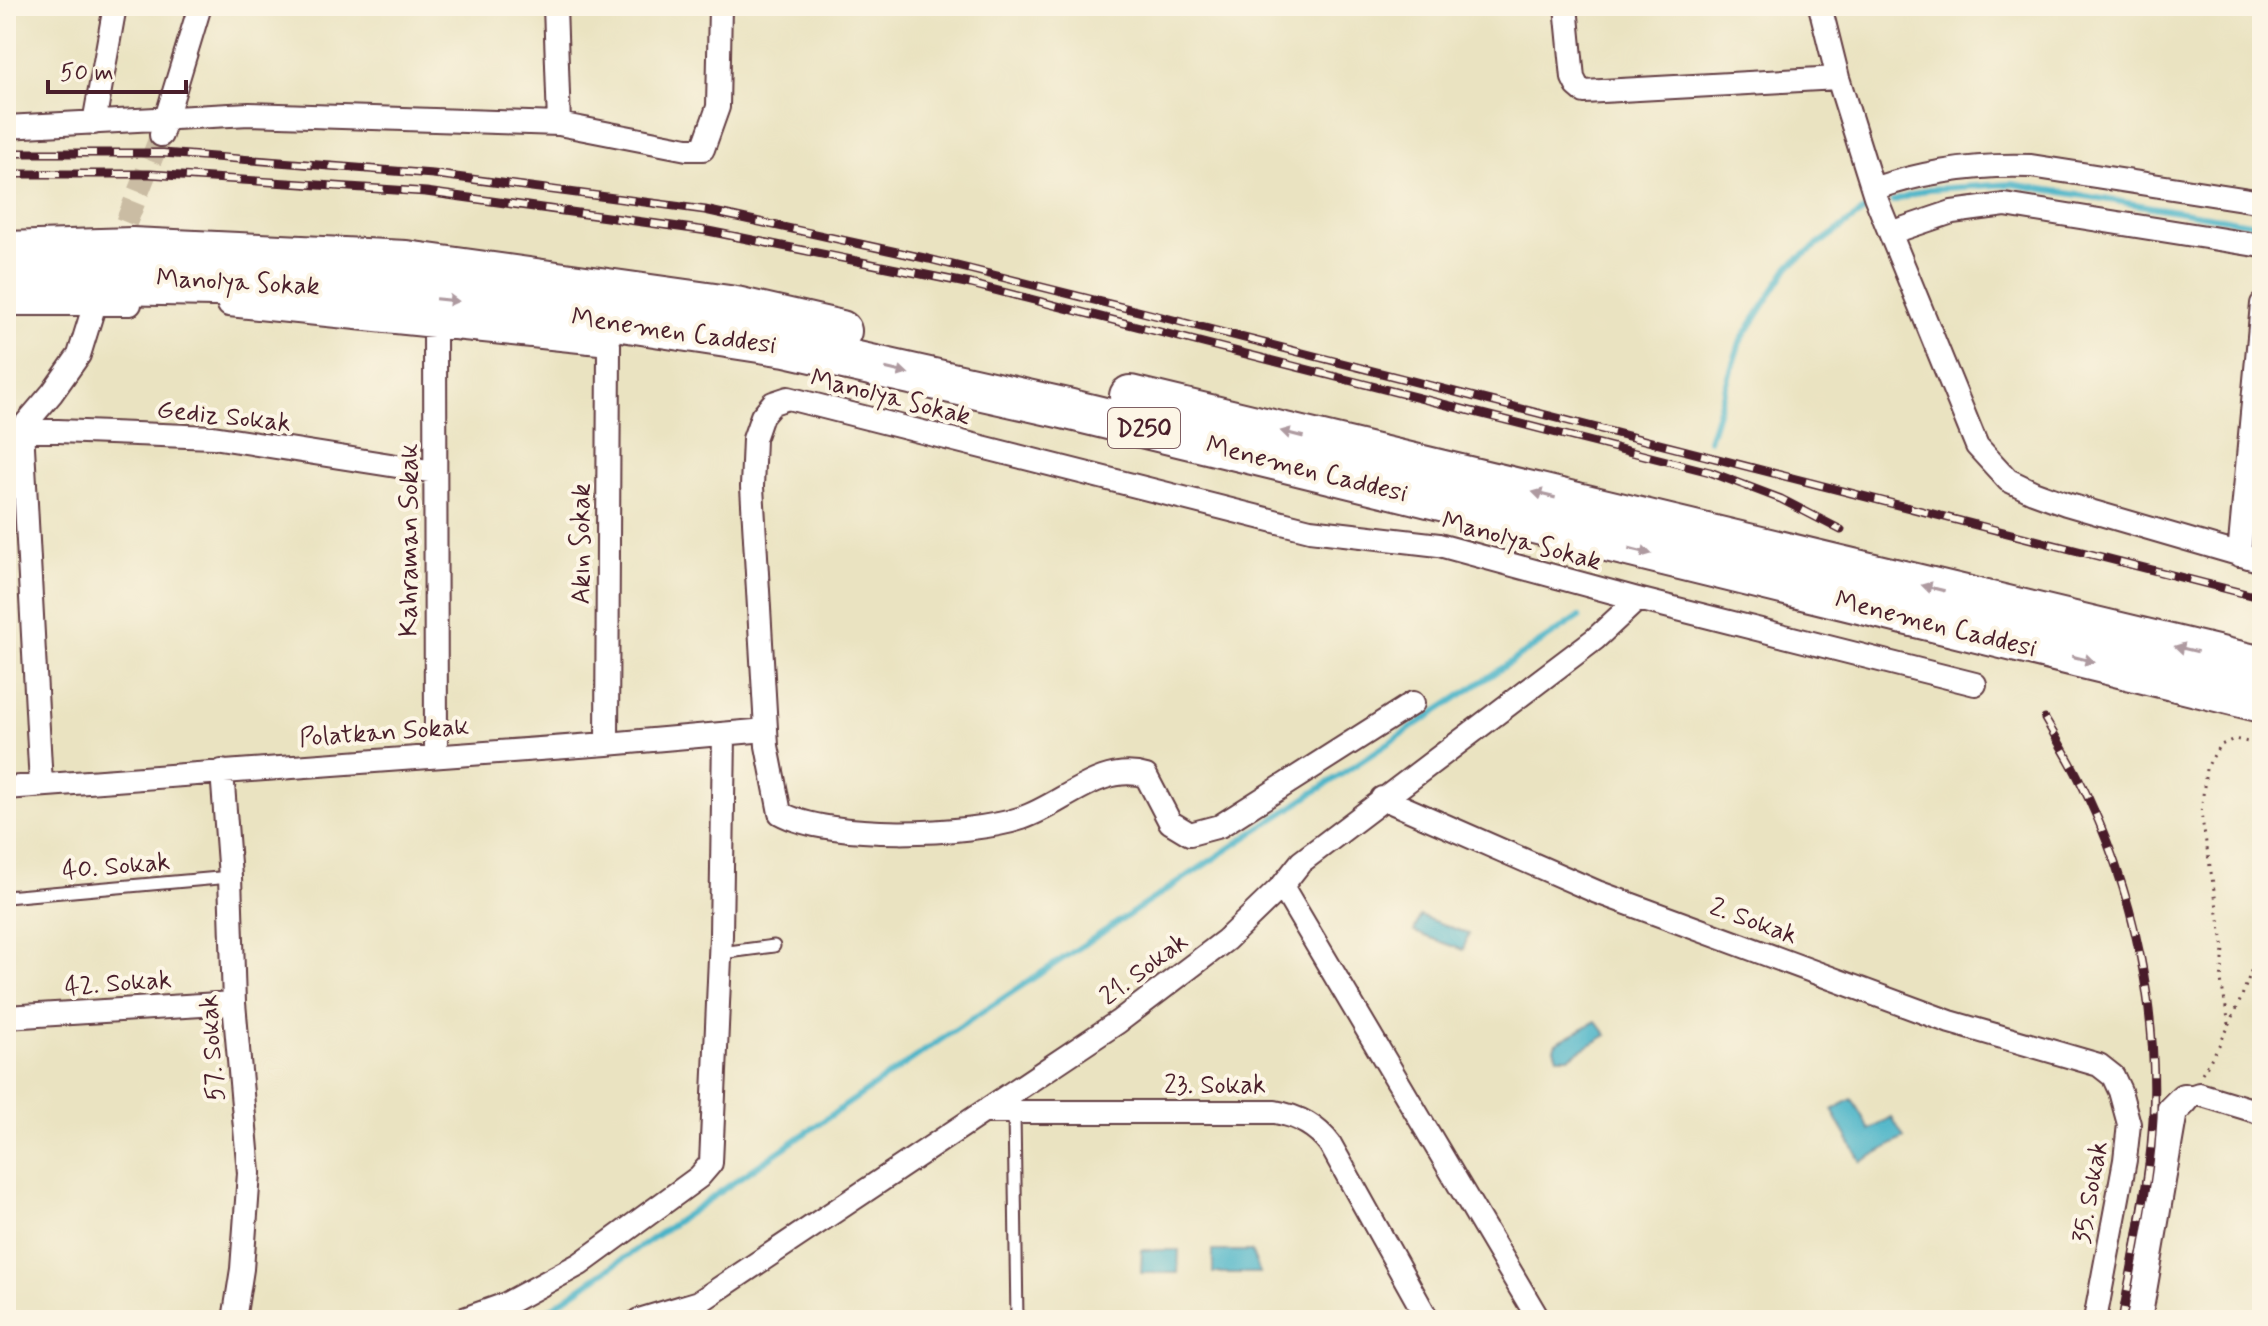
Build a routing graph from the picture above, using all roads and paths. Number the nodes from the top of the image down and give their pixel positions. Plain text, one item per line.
1 (115, 6) edge
2 (200, 6) edge
3 (555, 6) edge
4 (720, 6) edge
5 (1566, 6) edge
6 (1820, 6) edge
7 (1838, 78) junction
8 (94, 123) junction
9 (559, 124) junction
10 (6, 127) edge
11 (163, 128) junction
12 (1873, 189) junction
13 (2262, 202) edge
14 (1890, 233) junction
15 (2262, 246) edge
16 (6, 252) edge
17 (6, 282) edge
18 (96, 301) junction
19 (6, 304) edge
20 (2262, 304) edge
21 (435, 326) junction
22 (609, 344) joint
23 (14, 429) edge
24 (435, 472) junction
25 (2239, 555) junction
26 (2262, 561) edge
27 (1638, 599) junction
28 (2262, 667) edge
29 (1975, 684) dead end
30 (2262, 702) edge
31 (1413, 703) dead end
32 (766, 730) junction
33 (724, 734) junction
34 (607, 744) junction
35 (2262, 745) edge
36 (436, 755) junction
37 (222, 771) junction
38 (41, 785) junction
39 (6, 788) edge
40 (1382, 798) junction
41 (230, 877) junction
42 (1282, 886) junction
43 (6, 897) edge
44 (2262, 937) edge
45 (774, 946) dead end
46 (721, 953) junction
47 (234, 1003) junction
48 (6, 1017) edge
49 (2229, 1024) junction
50 (2113, 1076) joint
51 (2184, 1099) junction
52 (984, 1112) junction
53 (1014, 1112) junction
54 (2262, 1113) edge
55 (644, 1319) edge
56 (234, 1320) edge
57 (461, 1320) edge
58 (1017, 1320) edge
59 (1428, 1320) edge
60 (1539, 1320) edge
61 (2095, 1320) edge
62 (2136, 1320) edge

1 - 8 street
2 - 11 street
3 - 9 street
4 - 9 street
5 - 7 street
6 - 7 street
7 - 12 street
8 - 10 street
8 - 11 street
9 - 11 street
12 - 13 street
12 - 14 street
14 - 15 street
14 - 25 street
28 -> 16 highway, Menemen Caddesi / D250
17 -> 30 highway, Menemen Caddesi / D250
18 - 19 street, Manolya Sokak
18 - 21 street, Manolya Sokak
18 - 23 street
20 - 25 street
21 - 22 street, Manolya Sokak
21 - 24 street, Kahraman Sokak
22 - 34 street, Akın Sokak
23 - 24 street, Gediz Sokak
23 - 38 street
24 - 36 street, Kahraman Sokak
25 - 26 street
27 - 29 street, Manolya Sokak
27 - 32 street, Manolya Sokak
27 - 40 street, 21. Sokak
31 - 32 street
32 - 33 street, Polatkan Sokak
33 - 34 street, Polatkan Sokak
33 - 46 street
34 - 36 street, Polatkan Sokak
35 - 49 path
36 - 37 street, Polatkan Sokak
37 - 38 street, Polatkan Sokak
37 - 41 street, 57. Sokak
38 - 39 street, Polatkan Sokak
40 - 42 street, 21. Sokak
40 - 50 street, 2. Sokak
41 - 43 lane, 40. Sokak
41 - 47 street, 57. Sokak
42 - 52 street, 21. Sokak
42 - 60 street
44 - 49 path
45 - 46 lane
46 - 57 street
47 - 48 street, 42. Sokak
47 - 56 street, 57. Sokak
49 - 51 path
50 - 61 street, 35. Sokak
51 - 54 street
51 - 62 street
52 - 53 street, 23. Sokak
52 - 55 street, 21. Sokak
53 - 58 lane
53 - 59 street, 23. Sokak

